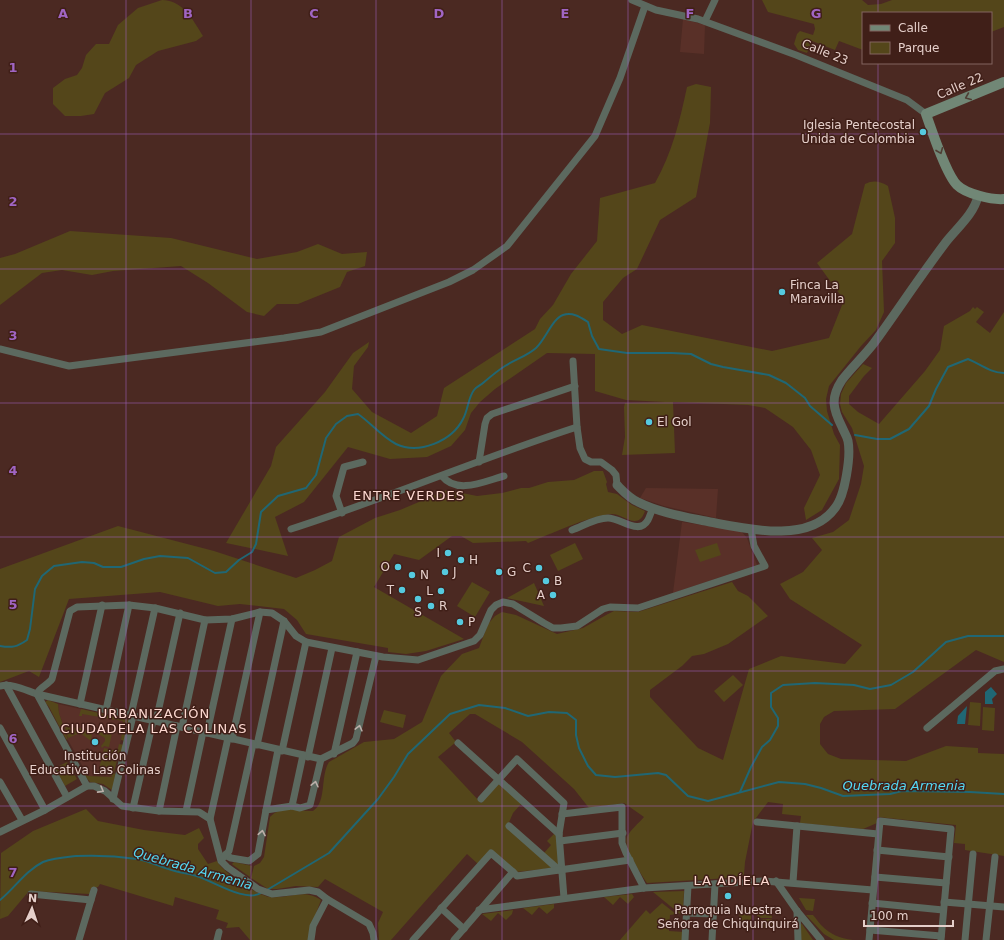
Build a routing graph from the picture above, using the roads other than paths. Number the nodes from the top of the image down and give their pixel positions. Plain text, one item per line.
1 (632, 0) edge
2 (715, 0) edge
3 (645, 6) junction
4 (705, 21) junction
5 (1004, 82) edge
6 (926, 114) junction
7 (978, 196) junction
8 (1004, 199) edge
9 (0, 349) edge
10 (573, 361) dead end
11 (574, 386) junction
12 (577, 427) junction
13 (364, 462) dead end
14 (479, 462) junction
15 (442, 476) junction
16 (504, 476) dead end
17 (616, 485) joint
18 (653, 508) junction
19 (342, 513) junction
20 (291, 529) dead end
21 (751, 529) junction
22 (572, 530) dead end
23 (102, 605) junction
24 (129, 605) junction
25 (155, 608) junction
26 (260, 612) junction
27 (180, 614) junction
28 (232, 619) junction
29 (205, 620) junction
30 (284, 621) junction
31 (306, 642) junction
32 (332, 648) junction
33 (357, 652) junction
34 (376, 656) junction
35 (1004, 669) edge
36 (3, 685) edge
37 (37, 694) junction
38 (80, 704) junction
39 (106, 710) junction
40 (132, 716) junction
41 (155, 721) junction
42 (180, 727) junction
43 (0, 728) edge
44 (927, 728) dead end
45 (205, 733) junction
46 (230, 739) junction
47 (458, 743) dead end
48 (255, 744) junction
49 (280, 750) junction
50 (334, 754) junction
51 (305, 756) junction
52 (321, 760) junction
53 (498, 780) junction
54 (0, 782) edge
55 (87, 786) junction
56 (67, 797) junction
57 (113, 798) junction
58 (481, 799) dead end
59 (292, 806) junction
60 (133, 808) junction
61 (45, 810) junction
62 (266, 810) junction
63 (159, 811) junction
64 (186, 811) junction
65 (562, 814) junction
66 (210, 819) junction
67 (22, 820) junction
68 (757, 822) dead end
69 (509, 826) dead end
70 (797, 826) junction
71 (0, 832) edge
72 (623, 833) junction
73 (878, 834) junction
74 (559, 838) junction
75 (877, 850) junction
76 (973, 854) dead end
77 (949, 857) junction
78 (995, 857) dead end
79 (223, 858) junction
80 (630, 860) junction
81 (560, 870) junction
82 (514, 872) junction
83 (875, 877) junction
84 (776, 881) junction
85 (793, 882) junction
86 (946, 883) junction
87 (715, 884) junction
88 (688, 886) junction
89 (644, 888) junction
90 (94, 890) dead end
91 (874, 890) junction
92 (31, 894) dead end
93 (564, 898) junction
94 (327, 899) junction
95 (91, 900) junction
96 (944, 902) junction
97 (872, 903) junction
98 (968, 904) junction
99 (990, 906) junction
100 (1004, 907) edge
101 (441, 908) junction
102 (479, 910) junction
103 (797, 910) junction
104 (943, 910) junction
105 (686, 913) junction
106 (713, 914) junction
107 (464, 929) junction
108 (870, 930) junction
109 (219, 932) dead end
110 (941, 938) edge
111 (79, 940) edge
112 (217, 940) edge
113 (311, 940) edge
114 (374, 940) edge
115 (413, 940) edge
116 (454, 940) edge
117 (685, 940) edge
118 (712, 940) edge
119 (798, 940) edge
120 (821, 940) edge
121 (869, 940) edge
122 (965, 940) edge
123 (986, 940) edge

1 - 3 street, Calle 23
2 - 4 street
3 - 4 street, Calle 23
3 - 9 street
4 - 6 street, Calle 23
5 -> 6 main road, Calle 22
6 -> 7 main road
7 - 8 main road
7 - 21 street
10 - 11 street
11 - 12 street
11 - 14 street
12 - 14 street
12 - 17 street
13 - 19 street
14 - 15 street
15 - 16 street
15 - 19 street
17 - 18 street
18 - 21 street
18 - 22 street
19 - 20 street
21 - 34 street
23 - 24 street
23 - 37 street
23 - 38 street
24 - 25 street
24 - 39 street
25 - 27 street
25 - 40 street
26 - 28 street
26 - 30 street
26 - 46 street
27 - 29 street
27 - 41 street
28 - 29 street
28 - 45 street
29 - 42 street
30 - 31 street
30 - 48 street
31 - 32 street
31 - 49 street
32 - 33 street
32 - 51 street
33 - 34 street
33 - 50 street
50 -> 34 street
35 - 44 street
36 - 37 street
36 - 56 street
37 - 38 street
37 - 55 street
38 - 39 street
39 - 40 street
40 - 41 street
40 - 57 street
41 - 42 street
41 - 60 street
42 - 45 street
42 - 63 street
43 - 61 street
45 - 46 street
45 - 64 street
46 - 48 street
46 - 66 street
47 - 53 street
48 - 49 street
48 - 79 street
49 - 51 street
49 - 62 street
50 - 52 street
51 - 52 street
51 - 59 street
59 -> 52 street
53 - 58 street
53 - 65 street
53 - 74 street
54 - 67 street
55 - 56 street
55 -> 57 street
56 - 61 street
57 - 60 street
59 - 62 street
60 - 63 street
61 - 67 street
79 -> 62 street
63 - 64 street
64 - 66 street
65 - 72 street
65 - 74 street
66 - 79 street
67 - 71 street
68 - 70 street
69 - 81 street
70 - 73 street
70 - 85 street
72 - 74 street
72 - 80 street
73 - 75 street
73 - 77 street
74 - 81 street
75 - 77 street
75 - 83 street
76 - 98 street
77 - 86 street
78 - 99 street
79 - 94 street
80 - 81 street
80 - 89 street
81 - 82 street
81 - 93 street
82 - 101 street
82 - 102 street
83 - 86 street
83 - 91 street
84 - 85 street
84 - 87 street
84 - 103 street
85 - 91 street
86 - 96 street
87 - 88 street
87 - 106 street
88 - 89 street
88 - 105 street
89 - 93 street
90 - 95 street
91 - 97 street
92 - 95 street
93 - 102 street
94 - 113 street
94 - 114 street
95 - 111 street
96 - 98 street
96 - 104 street
97 - 104 street
97 - 108 street
98 - 99 street
98 - 122 street
99 - 100 street
99 - 123 street
101 - 107 street
101 - 115 street
102 - 107 street
103 - 119 street
103 - 120 street
104 - 110 street
105 - 106 street
105 - 117 street
106 - 118 street
107 - 116 street
108 - 110 street
108 - 121 street
109 - 112 street

